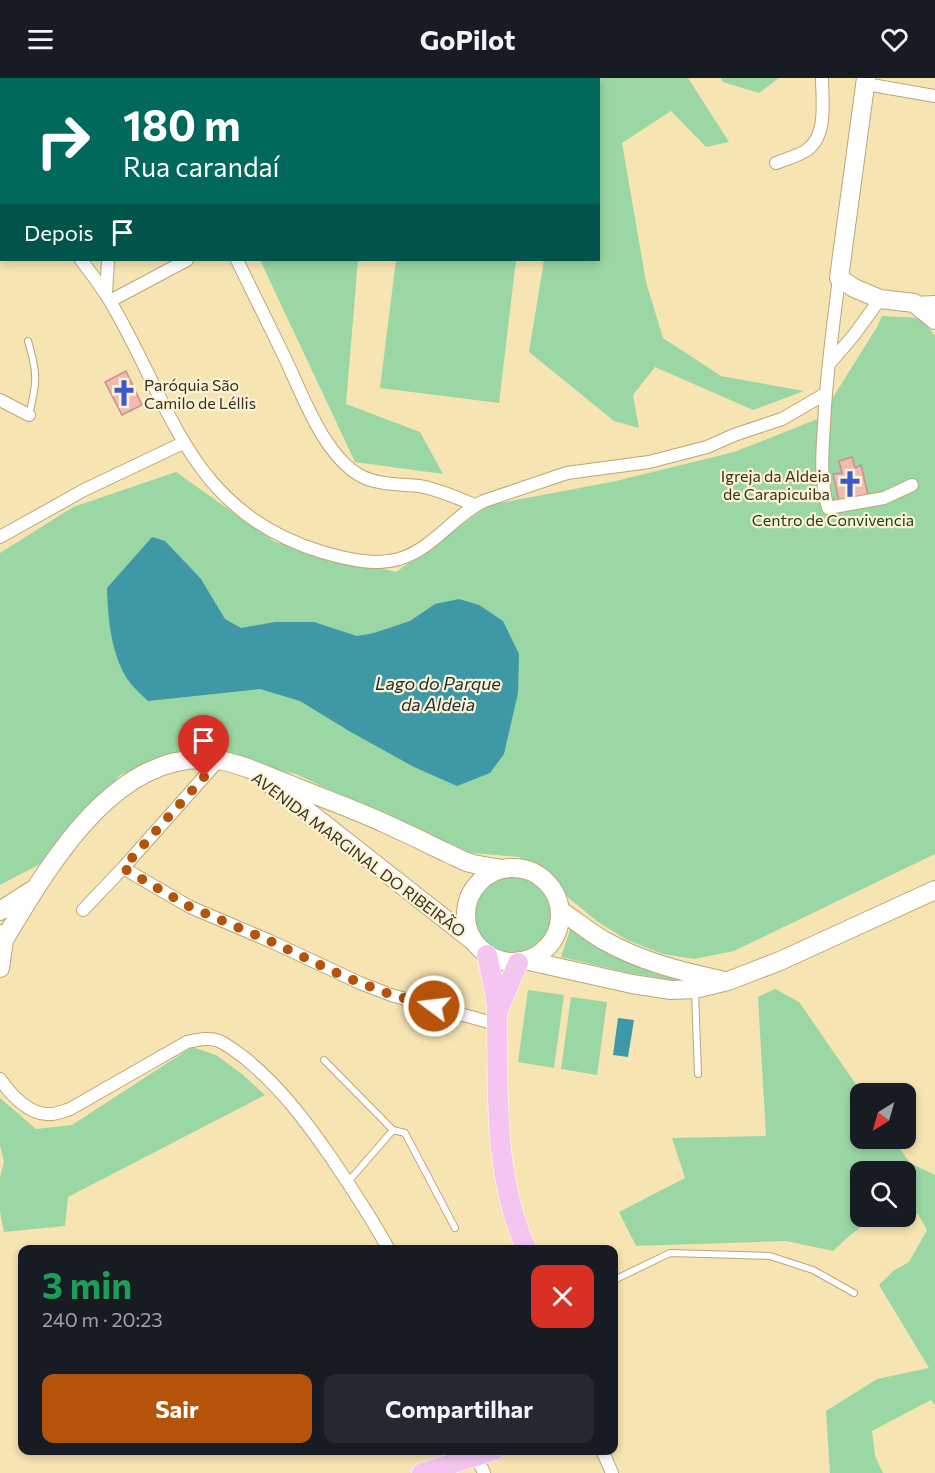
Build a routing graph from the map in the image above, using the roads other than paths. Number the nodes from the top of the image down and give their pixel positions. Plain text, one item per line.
1 (822, 78) edge
2 (866, 81) edge
3 (935, 96) edge
4 (776, 164) dead end
5 (82, 261) edge
6 (108, 261) edge
7 (185, 261) edge
8 (237, 261) edge
9 (839, 278) junction
10 (108, 298) junction
11 (880, 299) junction
12 (935, 302) edge
13 (914, 303) junction
14 (935, 320) edge
15 (28, 341) dead end
16 (829, 364) junction
17 (825, 394) junction
18 (0, 400) edge
19 (29, 415) joint
20 (183, 443) junction
21 (912, 485) dead end
22 (475, 505) junction
23 (0, 537) edge
24 (219, 760) junction
25 (245, 767) junction
26 (123, 868) junction
27 (501, 869) junction
28 (35, 888) junction
29 (935, 890) edge
30 (83, 910) dead end
31 (0, 911) edge
32 (561, 911) junction
33 (2, 937) edge
34 (480, 948) junction
35 (524, 962) junction
36 (0, 968) edge
37 (728, 981) junction
38 (695, 989) junction
39 (497, 1019) junction
40 (324, 1060) dead end
41 (698, 1074) dead end
42 (0, 1079) edge
43 (393, 1130) junction
44 (348, 1182) junction
45 (455, 1228) dead end
46 (386, 1245) edge
47 (525, 1245) edge
48 (618, 1278) edge
49 (854, 1293) dead end
50 (604, 1455) edge
51 (478, 1460) edge
52 (422, 1473) edge
53 (612, 1473) edge

1 - 4 street
2 - 3 street
2 - 9 main road
5 - 10 street
6 - 10 street
7 - 10 street
8 - 22 street
9 - 11 main road
9 - 16 street
10 - 20 street
11 - 13 main road
11 - 16 street
12 - 13 street
13 - 14 main road
15 - 19 lane
16 - 17 street
17 - 21 street
17 - 22 street
18 - 19 street
20 - 22 street
20 - 23 street
24 - 25 main road, AVENIDA MARGINAL DO RIBEIRÃO
24 - 26 street
24 - 28 main road, AVENIDA MARGINAL DO RIBEIRÃO
25 - 27 main road, AVENIDA MARGINAL DO RIBEIRÃO
25 - 34 main road, AVENIDA MARGINAL DO RIBEIRÃO
26 - 30 street
26 - 39 street
27 - 32 main road, AVENIDA MARGINAL DO RIBEIRÃO
27 - 34 main road, AVENIDA MARGINAL DO RIBEIRÃO
28 - 31 main road, AVENIDA MARGINAL DO RIBEIRÃO
28 - 33 main road, AVENIDA MARGINAL DO RIBEIRÃO
29 - 37 main road, AVENIDA MARGINAL DO RIBEIRÃO
32 - 35 main road
32 - 37 main road
33 - 36 main road
34 - 35 main road, AVENIDA MARGINAL DO RIBEIRÃO
34 - 39 main road
35 - 38 main road, AVENIDA MARGINAL DO RIBEIRÃO
35 - 39 main road
37 - 38 main road, AVENIDA MARGINAL DO RIBEIRÃO
38 - 41 lane
39 - 47 main road
40 - 43 lane
42 - 44 street
43 - 44 lane
43 - 45 lane
44 - 46 street
48 - 49 lane
50 - 53 street
51 - 52 main road

